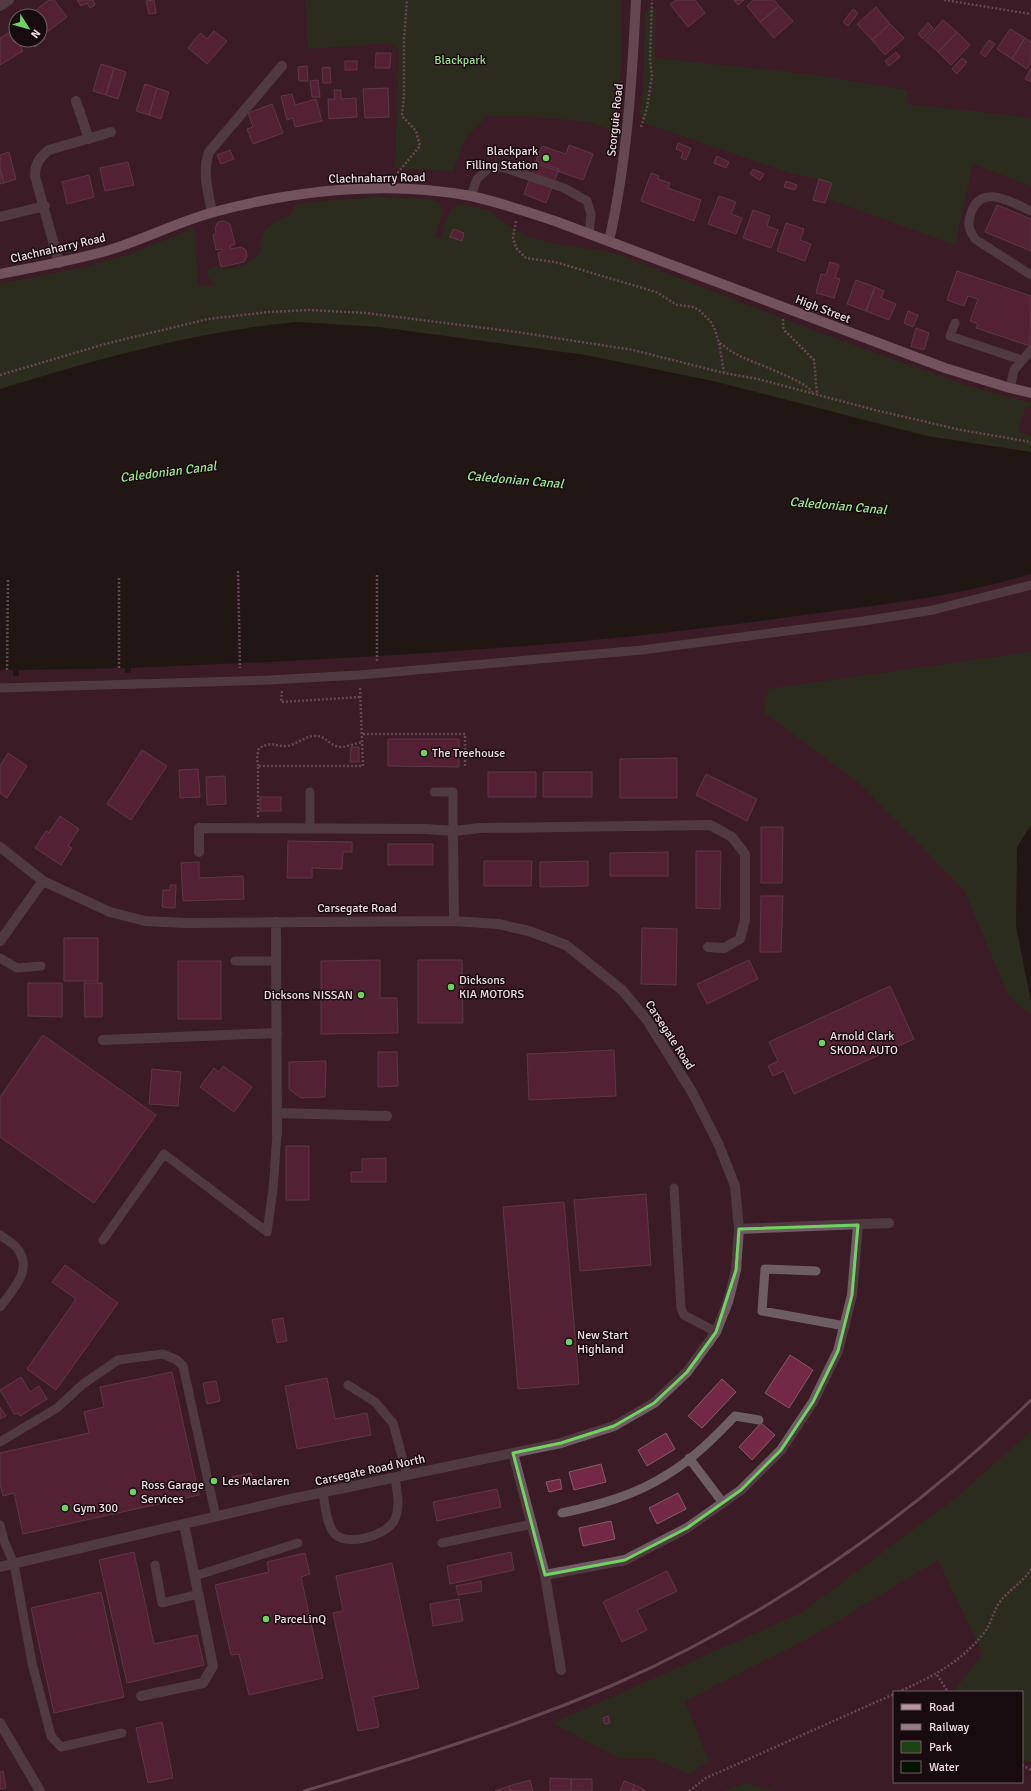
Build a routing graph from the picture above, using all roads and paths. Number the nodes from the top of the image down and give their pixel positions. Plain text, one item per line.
1 (9, 0) edge
2 (407, 0) edge
3 (636, 0) edge
4 (652, 0) edge
5 (944, 0) edge
6 (0, 6) edge
7 (1031, 14) edge
8 (282, 66) dead end
9 (76, 101) dead end
10 (641, 127) dead end
11 (111, 132) dead end
12 (89, 139) junction
13 (385, 189) junction
14 (471, 196) junction
15 (44, 206) junction
16 (520, 209) junction
17 (1031, 211) edge
18 (212, 212) junction
19 (0, 217) edge
20 (589, 234) junction
21 (609, 241) junction
22 (59, 262) junction
23 (0, 274) edge
24 (1031, 275) edge
25 (786, 309) junction
26 (955, 323) dead end
27 (719, 343) junction
28 (1031, 350) edge
29 (1022, 360) junction
30 (724, 372) junction
31 (0, 375) edge
32 (1010, 388) junction
33 (812, 393) junction
34 (1031, 393) edge
35 (818, 395) junction
36 (1031, 442) edge
37 (238, 571) dead end
38 (377, 574) dead end
39 (119, 576) dead end
40 (8, 579) dead end
41 (1031, 585) edge
42 (377, 661) dead end
43 (119, 668) dead end
44 (240, 668) dead end
45 (7, 670) dead end
46 (0, 688) edge
47 (288, 691) dead end
48 (363, 734) junction
49 (363, 742) junction
50 (258, 766) junction
51 (465, 766) dead end
52 (310, 792) dead end
53 (434, 792) dead end
54 (258, 828) junction
55 (310, 828) junction
56 (453, 831) junction
57 (0, 847) edge
58 (199, 852) dead end
59 (43, 881) junction
60 (454, 921) junction
61 (276, 922) junction
62 (0, 941) edge
63 (708, 947) dead end
64 (0, 958) edge
65 (235, 961) dead end
66 (276, 961) junction
67 (42, 966) dead end
68 (277, 1032) junction
69 (103, 1040) dead end
70 (277, 1113) junction
71 (387, 1116) dead end
72 (277, 1134) joint
73 (674, 1188) dead end
74 (889, 1223) dead end
75 (858, 1225) junction
76 (739, 1229) junction
77 (0, 1235) edge
78 (103, 1240) dead end
79 (816, 1271) dead end
80 (0, 1307) edge
81 (845, 1326) junction
82 (716, 1332) junction
83 (348, 1385) dead end
84 (759, 1420) dead end
85 (0, 1442) edge
86 (561, 1443) joint
87 (513, 1453) junction
88 (689, 1458) junction
89 (407, 1475) junction
90 (395, 1478) junction
91 (323, 1493) junction
92 (723, 1503) junction
93 (562, 1513) dead end
94 (216, 1516) junction
95 (184, 1524) junction
96 (532, 1524) junction
97 (0, 1525) edge
98 (442, 1542) dead end
99 (298, 1543) dead end
100 (14, 1564) junction
101 (155, 1565) dead end
102 (0, 1567) edge
103 (1031, 1569) edge
104 (545, 1575) junction
105 (195, 1576) junction
106 (199, 1594) junction
107 (560, 1670) dead end
108 (937, 1674) junction
109 (900, 1691) edge
110 (947, 1691) edge
111 (893, 1694) edge
112 (140, 1696) dead end
113 (0, 1723) edge
114 (122, 1733) dead end
115 (40, 1791) edge
116 (689, 1791) edge

1 - 6 street
2 - 13 path
3 - 21 street, Scorguie Road
4 - 10 path
5 - 7 path
8 - 18 street
9 - 12 street
11 - 12 street
12 - 15 street
13 - 14 main road, Clachnaharry Road
13 - 18 main road, Clachnaharry Road
14 - 16 main road, Clachnaharry Road
14 - 20 lane
15 - 19 street
15 - 22 street
16 - 20 main road, Clachnaharry Road
16 - 27 path
17 - 24 lane
18 - 22 main road, Clachnaharry Road
20 - 21 main road, Clachnaharry Road
21 - 25 main road, High Street
22 - 23 main road, Clachnaharry Road
25 - 32 main road, High Street
25 - 35 path
26 - 29 lane
27 - 30 path
27 - 33 path
28 - 29 lane
29 - 32 lane
30 - 31 path
30 - 33 path
32 - 34 main road, High Street
33 - 35 path
35 - 36 path
37 - 44 path
38 - 42 path
39 - 43 path
40 - 45 path
41 - 46 lane
47 - 48 path
48 - 49 path
48 - 51 path
49 - 50 path
49 - 50 path
50 - 54 path
52 - 55 lane
53 - 56 lane
54 - 55 street
54 - 58 street
55 - 56 street
56 - 60 street
56 - 63 street
57 - 59 street, Carsegate Road
59 - 61 street, Carsegate Road
59 - 62 street
60 - 61 street, Carsegate Road
60 - 76 street, Carsegate Road
61 - 66 street
64 - 67 lane
65 - 66 lane
66 - 68 street
68 - 69 street
68 - 70 street
70 - 71 street
70 - 72 street
72 - 78 lane
73 - 82 lane
74 - 75 street
75 - 76 street
75 - 81 street
76 - 82 street, Carsegate Road
77 - 80 lane
79 - 81 lane
81 - 92 street
82 - 86 street, Carsegate Road
83 - 89 lane
84 - 88 lane
85 - 94 lane
86 - 87 street, Carsegate Road North
87 - 89 street, Carsegate Road North
87 - 96 street
88 - 92 lane
88 - 93 lane
89 - 90 street, Carsegate Road North
90 - 91 street, Carsegate Road North
90 - 91 lane
91 - 94 street, Carsegate Road North
92 - 104 street
94 - 95 street, Carsegate Road North
95 - 100 street, Carsegate Road North
95 - 105 street
96 - 98 lane
96 - 104 street
97 - 100 lane
99 - 105 lane
100 - 102 street, Carsegate Road North
100 - 114 lane
101 - 106 lane
103 - 108 path
104 - 107 street
105 - 106 street
106 - 112 street
108 - 109 path
108 - 110 path
111 - 116 path
113 - 115 street

